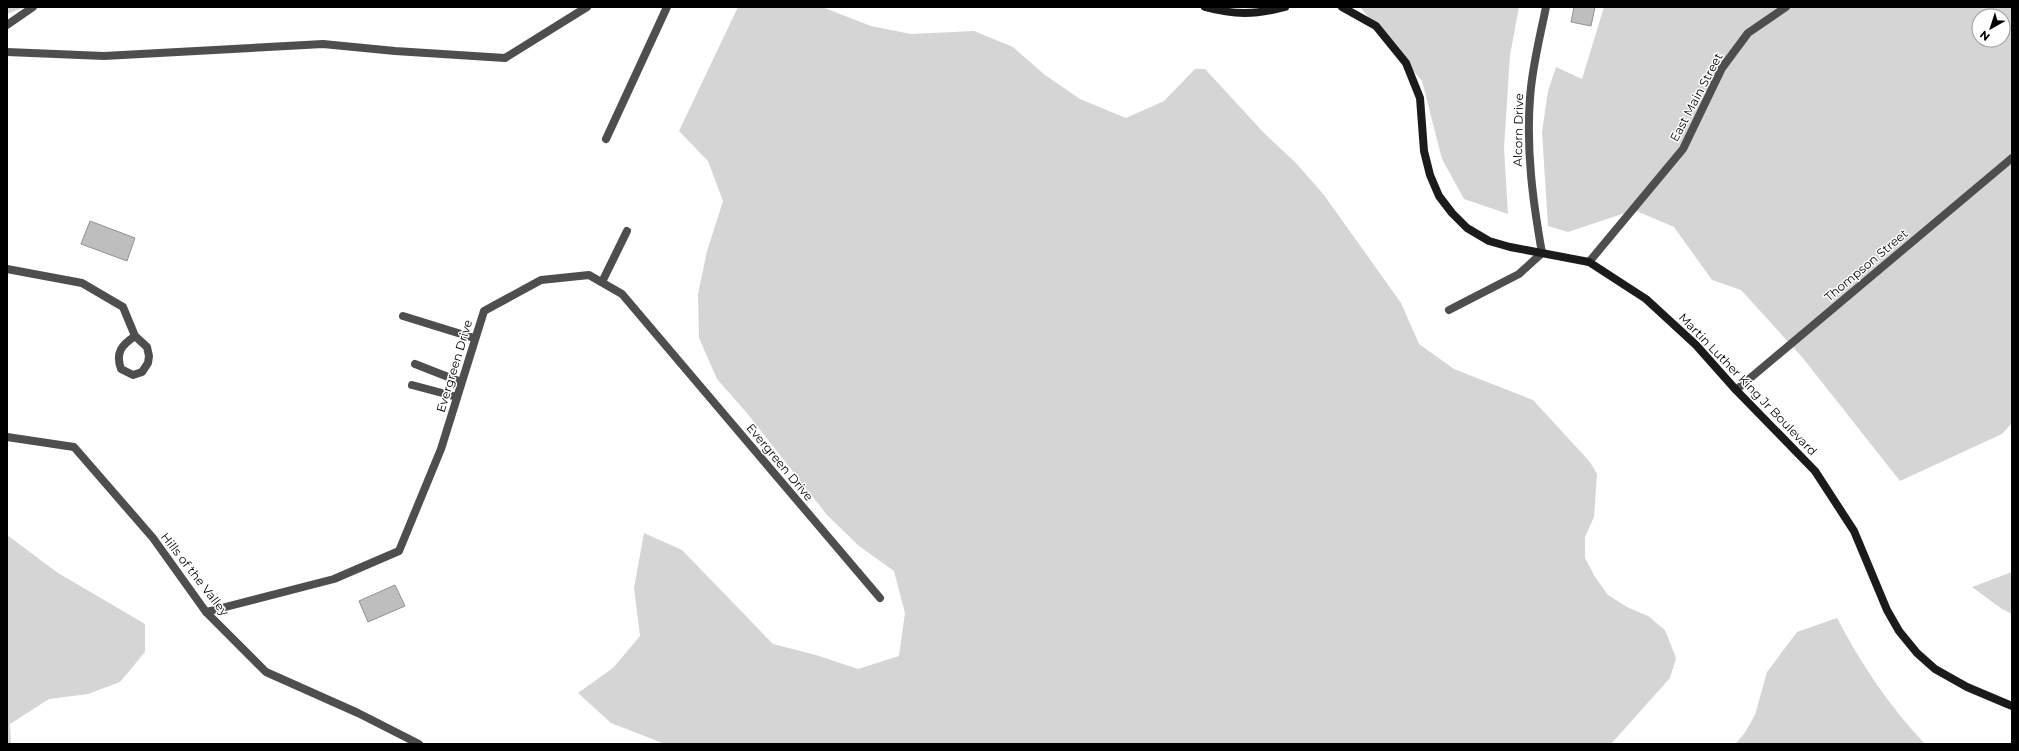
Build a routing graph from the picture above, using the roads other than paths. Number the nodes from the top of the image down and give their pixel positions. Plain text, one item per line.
1 (33, 7) edge
2 (588, 7) edge
3 (667, 7) edge
4 (1205, 7) edge
5 (1285, 7) edge
6 (1342, 7) edge
7 (1546, 7) edge
8 (1786, 7) edge
9 (7, 25) edge
10 (7, 52) edge
11 (606, 139) dead end
12 (2012, 158) edge
13 (627, 231) dead end
14 (1542, 254) junction
15 (1589, 262) junction
16 (7, 269) edge
17 (602, 282) junction
18 (1448, 310) dead end
19 (403, 316) dead end
20 (135, 336) junction
21 (474, 338) junction
22 (415, 364) dead end
23 (461, 382) junction
24 (412, 385) dead end
25 (1736, 390) junction
26 (457, 397) junction
27 (7, 437) edge
28 (880, 598) dead end
29 (206, 612) junction
30 (2012, 706) edge
31 (419, 744) edge

1 - 9 street
2 - 10 street
3 - 11 street
4 - 5 street
6 - 14 street, Martin Luther King Jr Boulevard
7 - 14 street, Alcorn Drive
8 - 15 street, East Main Street
12 - 25 street, Thompson Street
13 - 17 street
14 - 15 street, Martin Luther King Jr Boulevard
14 - 18 street
15 - 25 street, Martin Luther King Jr Boulevard
16 - 20 street
17 - 21 street, Evergreen Drive
17 - 28 street, Evergreen Drive
19 - 21 street
20 - 20 street
21 - 23 street, Evergreen Drive
22 - 23 street
23 - 26 street, Evergreen Drive
24 - 26 street
25 - 30 street, Martin Luther King Jr Boulevard
26 - 29 street, Evergreen Drive
27 - 29 street, Hills of the Valley
29 - 31 street, Hills of the Valley

